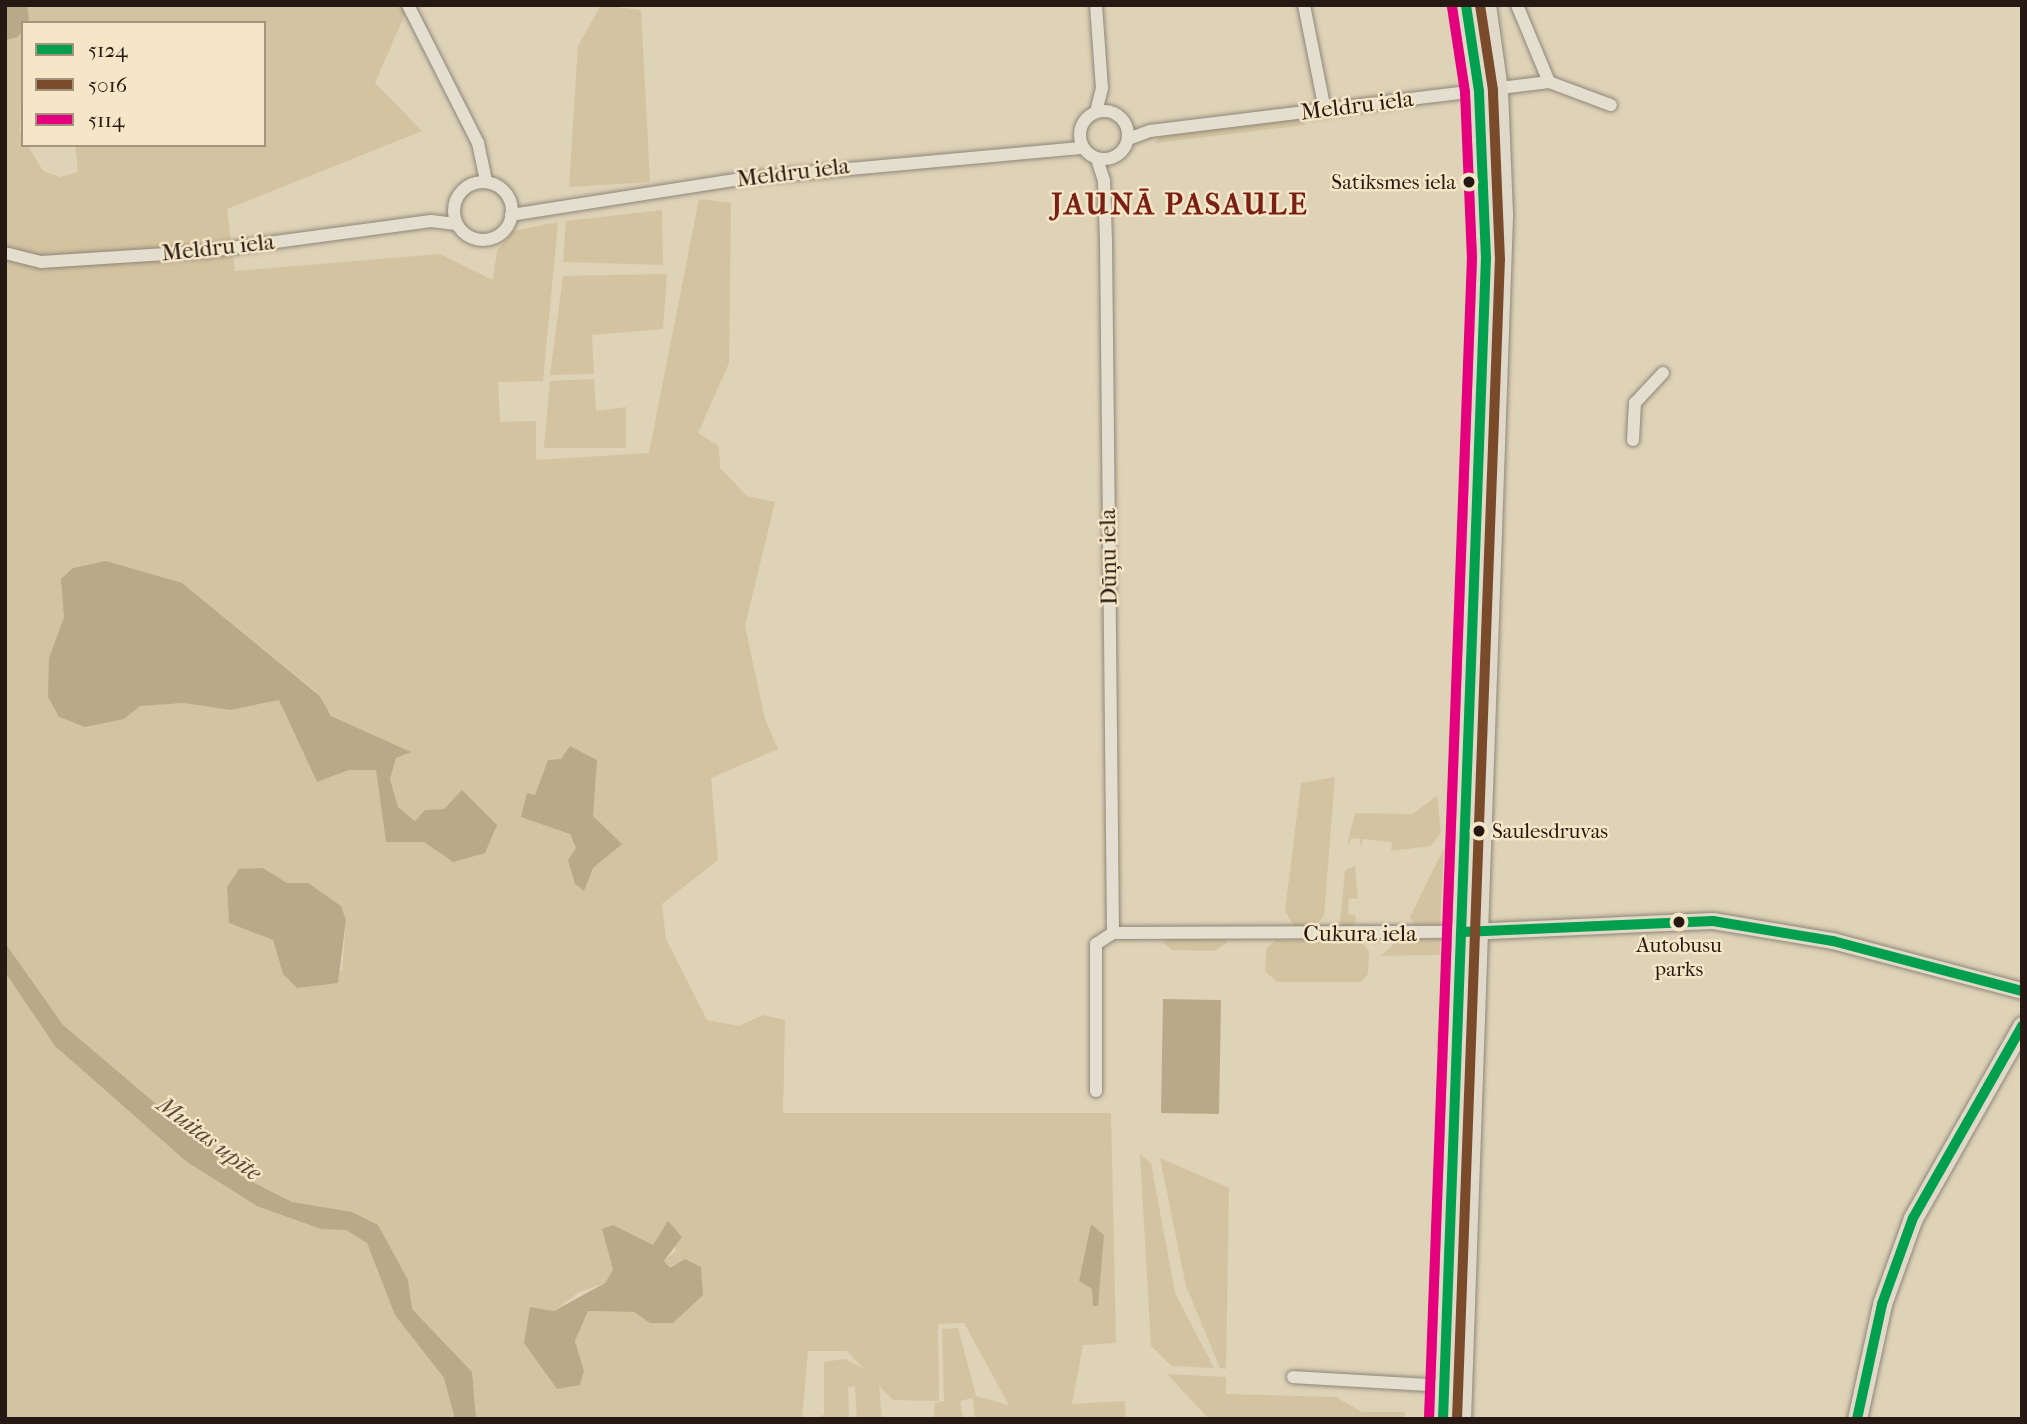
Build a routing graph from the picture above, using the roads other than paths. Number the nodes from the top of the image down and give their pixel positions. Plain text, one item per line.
1 (408, 5) edge
2 (1096, 5) edge
3 (1304, 5) edge
4 (1466, 5) edge
5 (1486, 5) edge
6 (1517, 5) edge
7 (1549, 82) junction
8 (1102, 88) junction
9 (1489, 90) junction
10 (1611, 105) dead end
11 (1325, 110) junction
12 (1096, 112) junction
13 (1114, 113) junction
14 (1125, 124) junction
15 (1150, 131) junction
16 (1080, 132) junction
17 (1128, 139) junction
18 (1056, 147) junction
19 (1083, 148) junction
20 (1113, 158) junction
21 (1097, 159) junction
22 (1104, 181) junction
23 (480, 182) junction
24 (511, 209) junction
25 (455, 218) junction
26 (5, 253) edge
27 (1663, 373) dead end
28 (1633, 440) dead end
29 (1471, 932) junction
30 (1113, 933) junction
31 (2022, 979) edge
32 (1999, 981) junction
33 (2022, 991) edge
34 (2020, 1036) edge
35 (1096, 1091) dead end
36 (1293, 1377) dead end
37 (1444, 1386) junction
38 (1443, 1419) edge
39 (1461, 1419) edge
40 (1857, 1419) edge

1 - 23 street
2 - 8 street
3 - 11 street
4 - 9 highway
5 - 9 highway
6 - 7 street
7 - 9 street, Meldru iela
7 - 10 street
8 - 12 street
8 - 13 street, Meldru iela
9 - 11 street, Meldru iela
9 - 29 highway
11 - 15 street, Meldru iela
12 - 13 street
12 - 16 street, Meldru iela
13 - 14 street, Meldru iela
14 - 15 street, Meldru iela
14 - 17 street
15 - 17 street, Meldru iela
16 - 18 street, Meldru iela
16 - 19 street
17 - 20 street
18 - 19 street, Meldru iela
18 - 24 street, Meldru iela
19 - 21 street
20 - 21 street
20 - 22 street, Dūņu iela
21 - 22 street, Dūņu iela
22 - 30 street, Dūņu iela
23 - 24 street
23 - 25 street
24 - 25 street
25 - 26 street, Meldru iela
27 - 28 street
29 - 30 street, Cukura iela
29 - 32 main road, Cukura iela
29 - 37 highway
29 - 39 highway
30 - 35 street
31 - 32 main road, Cukura iela
32 - 33 main road, Cukura iela
34 - 40 highway
36 - 37 street
37 - 38 highway

